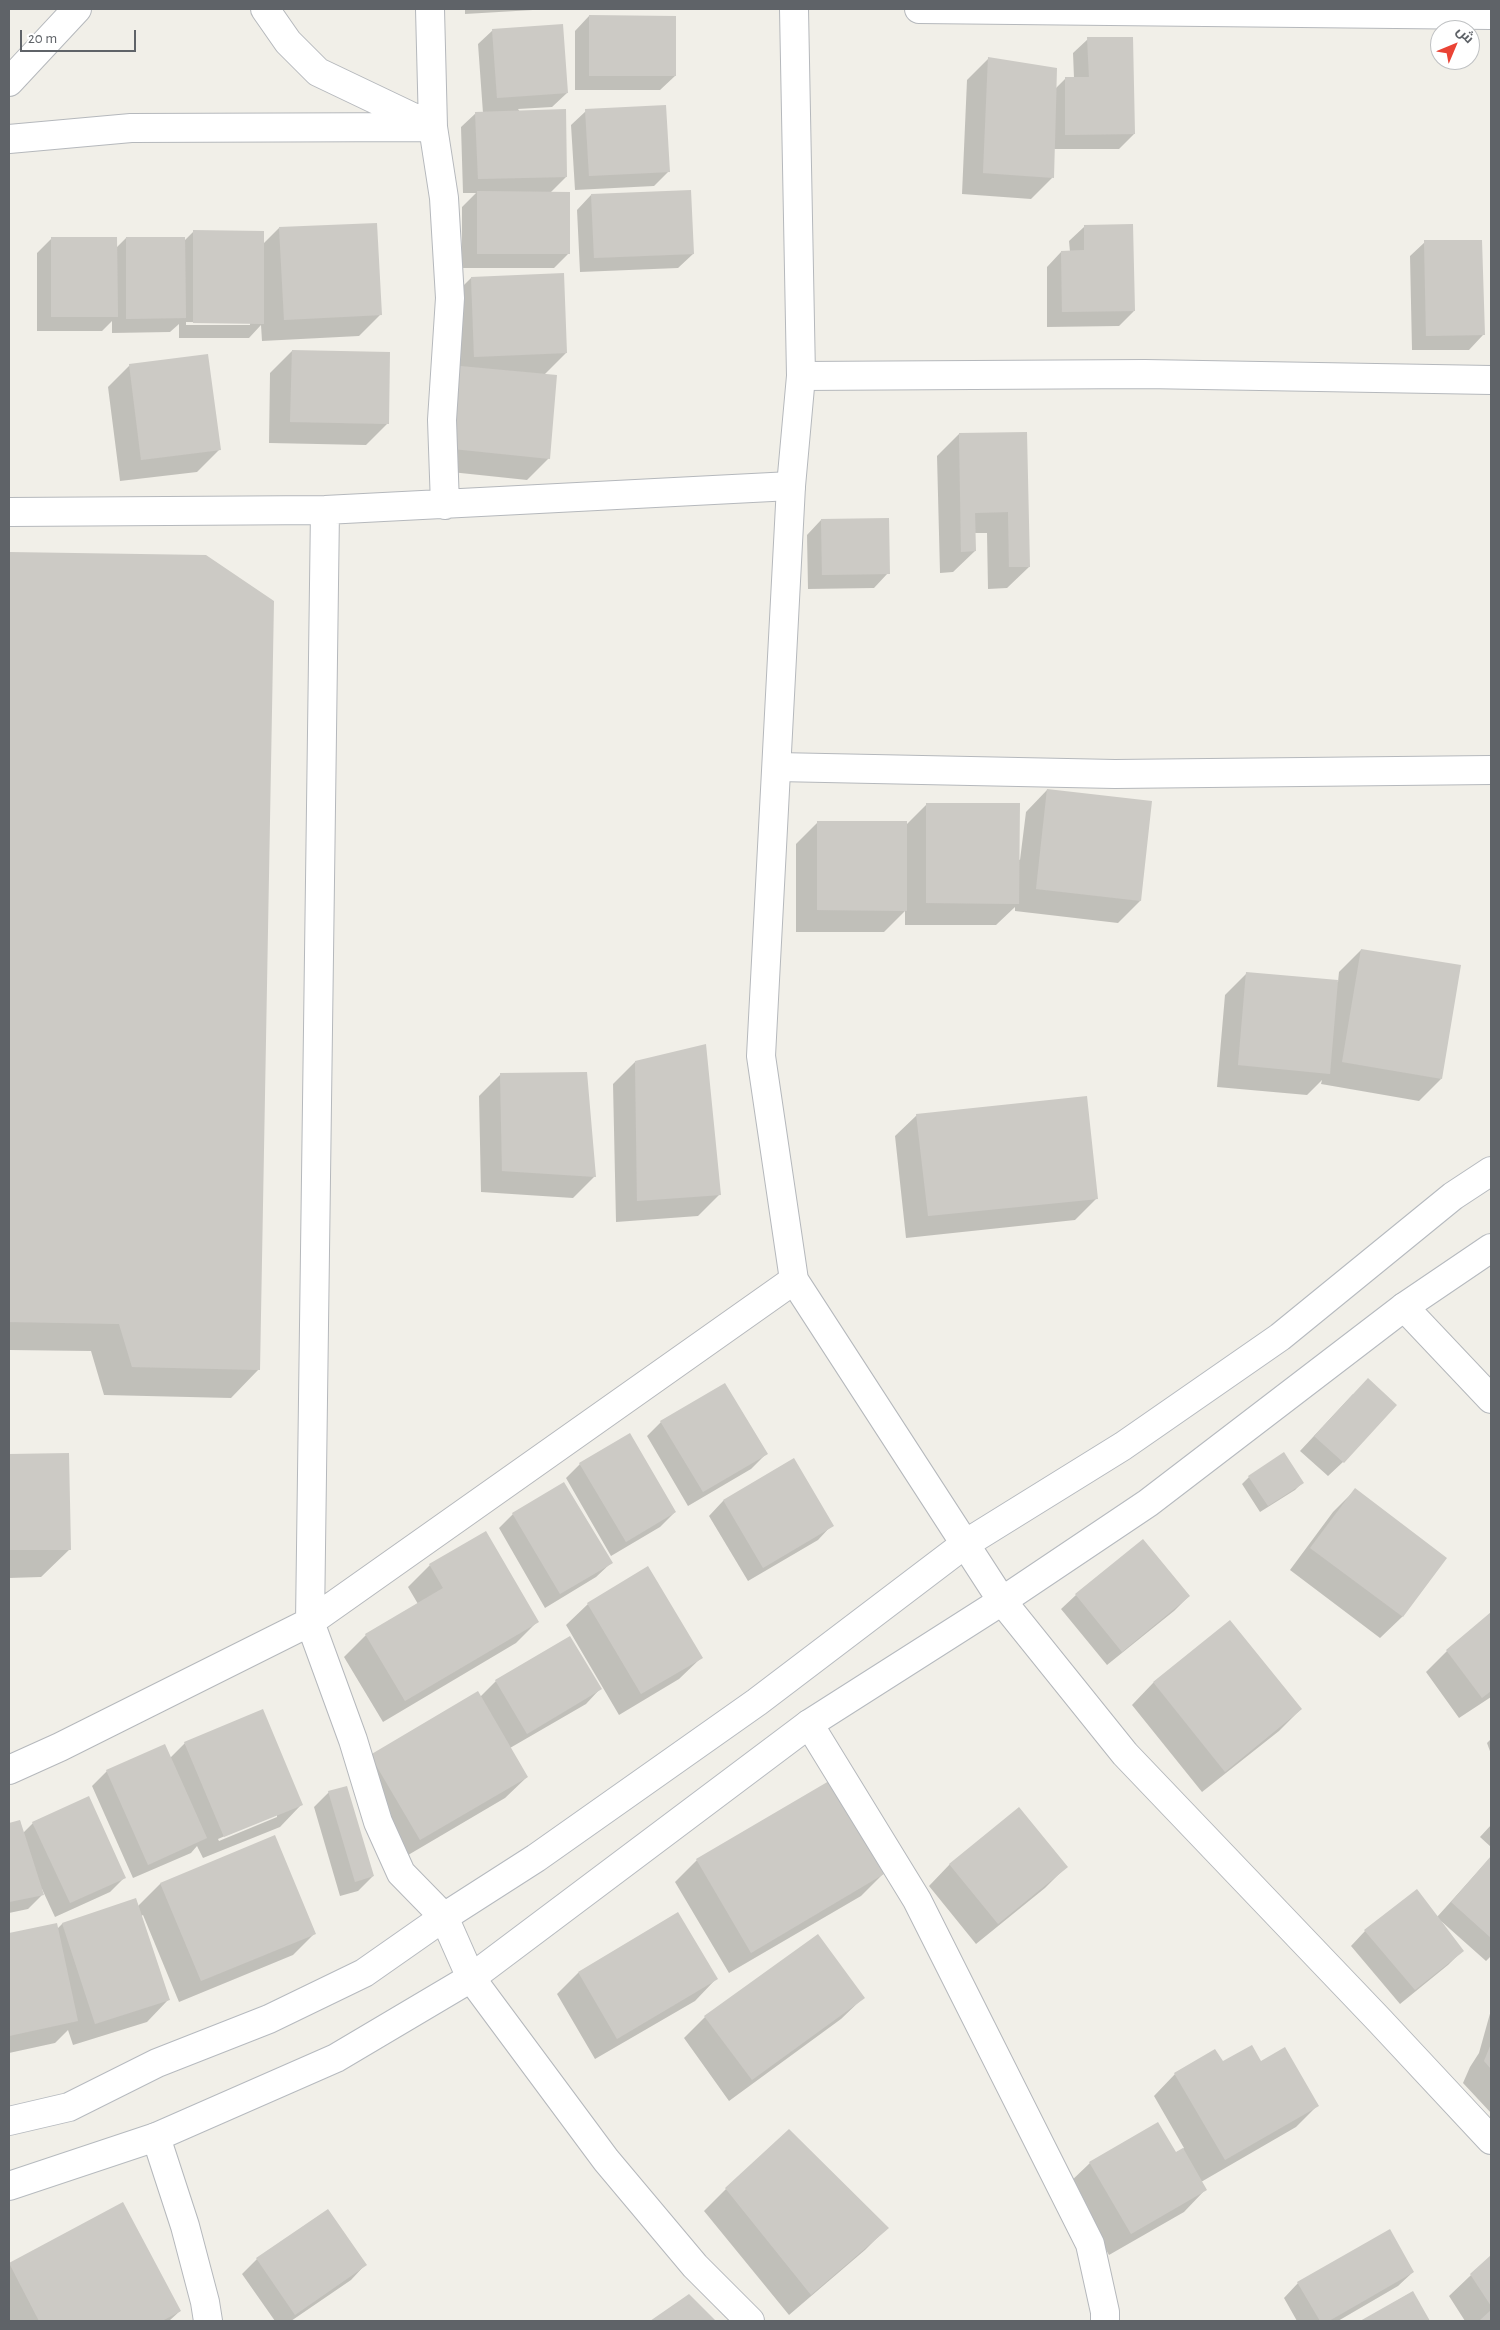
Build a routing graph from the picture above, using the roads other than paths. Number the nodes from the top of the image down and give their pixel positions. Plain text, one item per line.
1 (77, 9) edge
2 (264, 9) edge
3 (430, 9) edge
4 (794, 9) edge
5 (919, 9) edge
6 (1491, 15) edge
7 (9, 82) edge
8 (433, 127) junction
9 (9, 139) edge
10 (801, 376) junction
11 (1491, 380) edge
12 (791, 486) junction
13 (445, 505) junction
14 (326, 510) junction
15 (9, 512) edge
16 (777, 766) junction
17 (1491, 770) edge
18 (1491, 1171) edge
19 (1491, 1248) edge
20 (794, 1280) junction
21 (1404, 1307) junction
22 (1491, 1399) edge
23 (965, 1544) junction
24 (1002, 1601) junction
25 (310, 1622) junction
26 (809, 1724) junction
27 (9, 1770) edge
28 (444, 1917) junction
29 (471, 1978) junction
30 (9, 2121) edge
31 (156, 2137) junction
32 (1491, 2140) edge
33 (9, 2186) edge
34 (208, 2321) edge
35 (750, 2321) edge
36 (1105, 2321) edge

1 - 7 street
2 - 8 street
3 - 8 street
4 - 10 street
5 - 6 street
8 - 9 street
8 - 13 street
10 - 11 street
10 - 12 street
12 - 13 street
12 - 16 street
13 - 14 street
14 - 15 street
14 - 25 street
16 - 17 street
16 - 20 street
18 - 23 street
19 - 21 street
20 - 23 street
20 - 25 street
21 - 22 street
21 - 24 street
23 - 24 street
23 - 28 street
24 - 26 street
24 - 32 street
25 - 27 street
25 - 28 street
26 - 29 street
26 - 36 street
28 - 29 street
28 - 30 street
29 - 31 street
29 - 35 street
31 - 33 street
31 - 34 street

